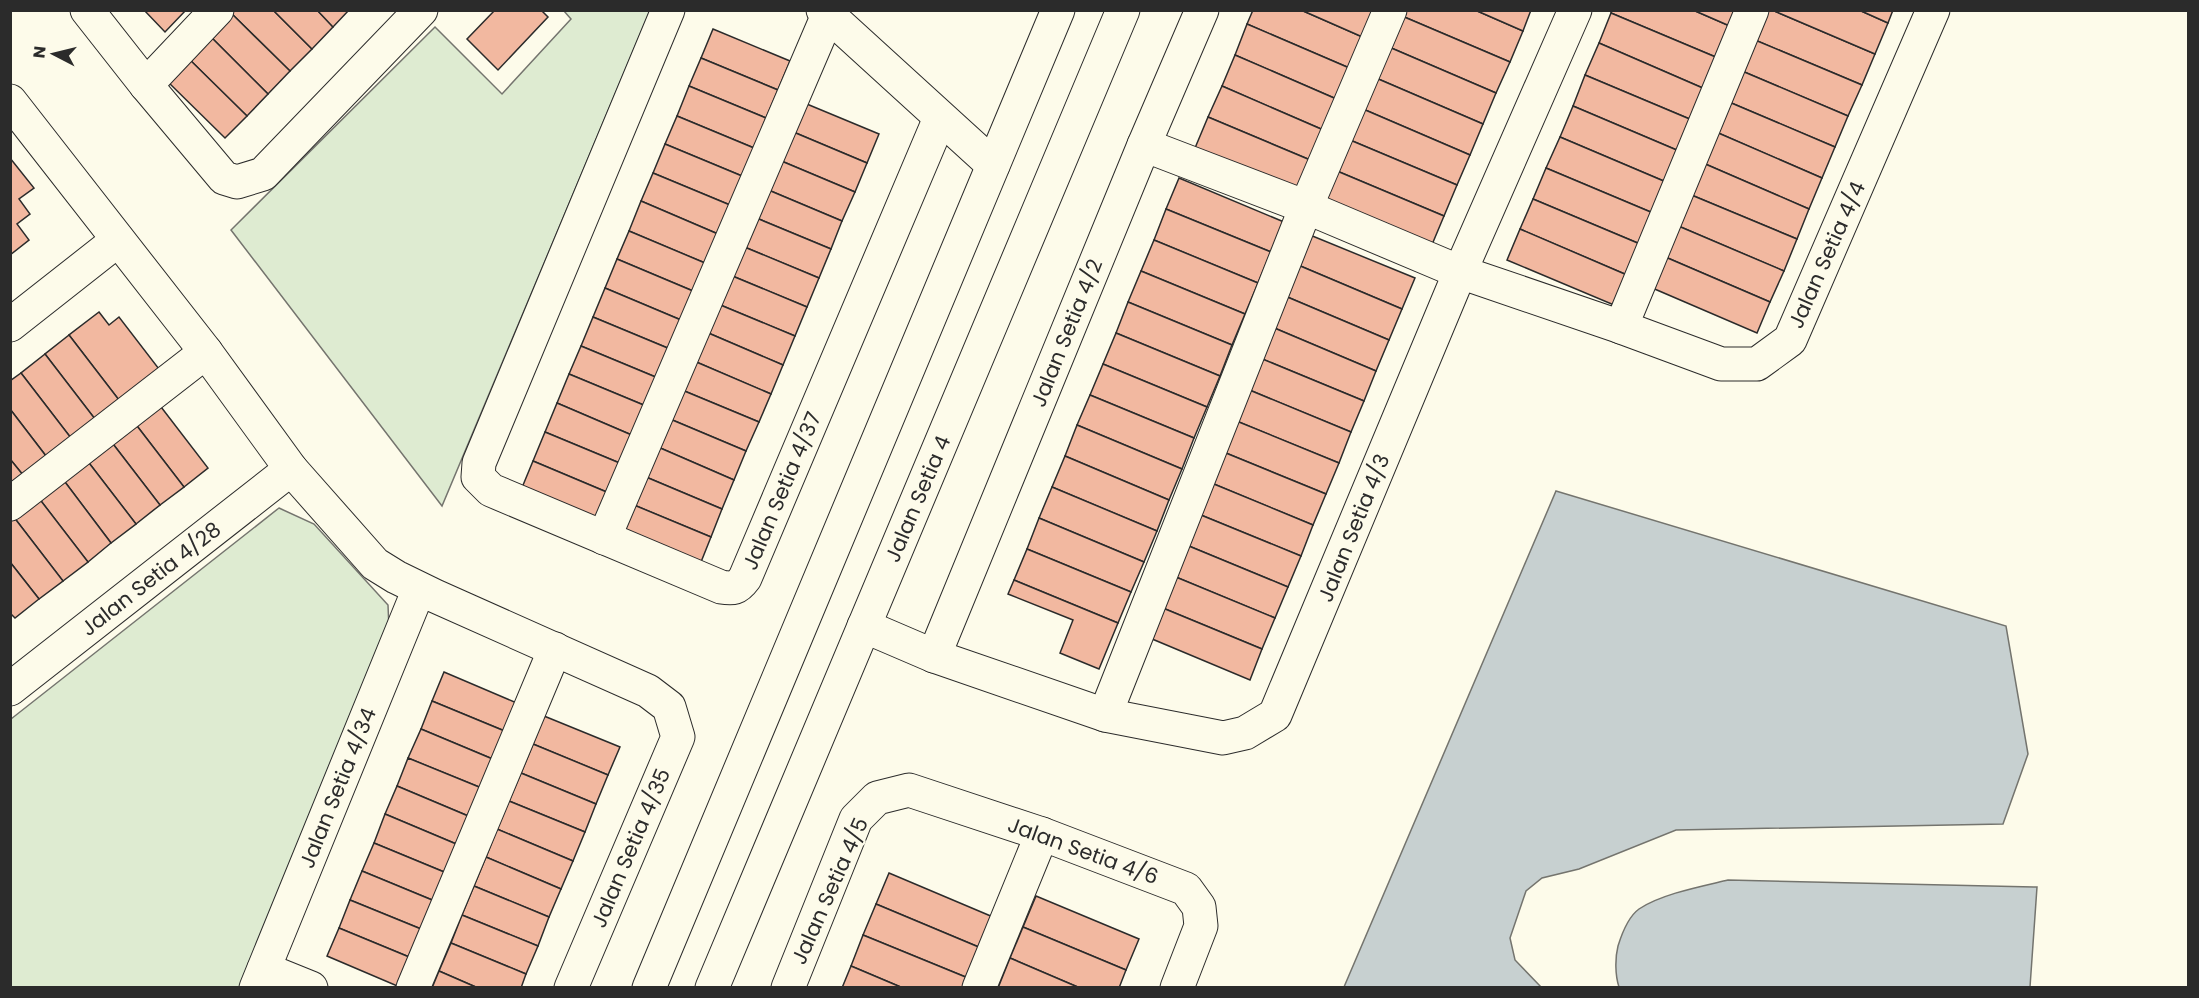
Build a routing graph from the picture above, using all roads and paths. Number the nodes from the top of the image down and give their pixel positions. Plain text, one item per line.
1 (87, 10) edge
2 (217, 10) edge
3 (421, 10) edge
4 (668, 10) edge
5 (1058, 10) edge
6 (1123, 10) edge
7 (1202, 10) edge
8 (1389, 10) edge
9 (1575, 10) edge
10 (1752, 10) edge
11 (1933, 10) edge
12 (825, 13) edge
13 (146, 85) junction
14 (940, 118) junction
15 (16, 121) edge
16 (1144, 145) junction
17 (993, 165) junction
18 (1306, 207) junction
19 (118, 240) junction
20 (1460, 272) junction
21 (10, 325) edge
22 (1621, 327) junction
23 (206, 352) junction
24 (291, 469) junction
25 (10, 504) edge
26 (604, 538) junction
27 (419, 589) junction
28 (864, 626) junction
29 (555, 649) junction
30 (934, 656) junction
31 (10, 689) edge
32 (1105, 715) junction
33 (877, 798) joint
34 (1042, 834) junction
35 (260, 978) edge
36 (311, 987) edge
37 (413, 987) edge
38 (572, 987) edge
39 (649, 987) edge
40 (712, 987) edge
41 (788, 987) edge
42 (979, 987) edge
43 (1177, 987) edge

1 - 13 street
2 - 13 street
3 - 13 street
4 - 26 street, Jalan Setia 4/37
5 - 17 street
6 - 28 street, Jalan Setia 4
7 - 16 street, Jalan Setia 4/2
8 - 18 street
9 - 20 street, Jalan Setia 4/3
10 - 22 street
11 - 22 street, Jalan Setia 4/4
12 - 14 street
12 - 26 street
14 - 17 street
14 - 26 street, Jalan Setia 4/37
15 - 19 street
16 - 18 street, Jalan Setia 4/4
16 - 30 street, Jalan Setia 4/2
17 - 39 street
18 - 20 street, Jalan Setia 4/4
18 - 32 street
19 - 21 street
19 - 23 street
20 - 22 street, Jalan Setia 4/4
20 - 32 street, Jalan Setia 4/3
23 - 24 street
23 - 25 street
24 - 27 street
24 - 31 street, Jalan Setia 4/28
27 - 29 street
27 - 35 street, Jalan Setia 4/34
28 - 30 street, Jalan Setia 4/3
28 - 40 street, Jalan Setia 4
29 - 37 street
29 - 38 street, Jalan Setia 4/35
30 - 32 street, Jalan Setia 4/3
33 - 34 street, Jalan Setia 4/6
33 - 41 street, Jalan Setia 4/5
34 - 42 street
34 - 43 street, Jalan Setia 4/6
35 - 36 street

